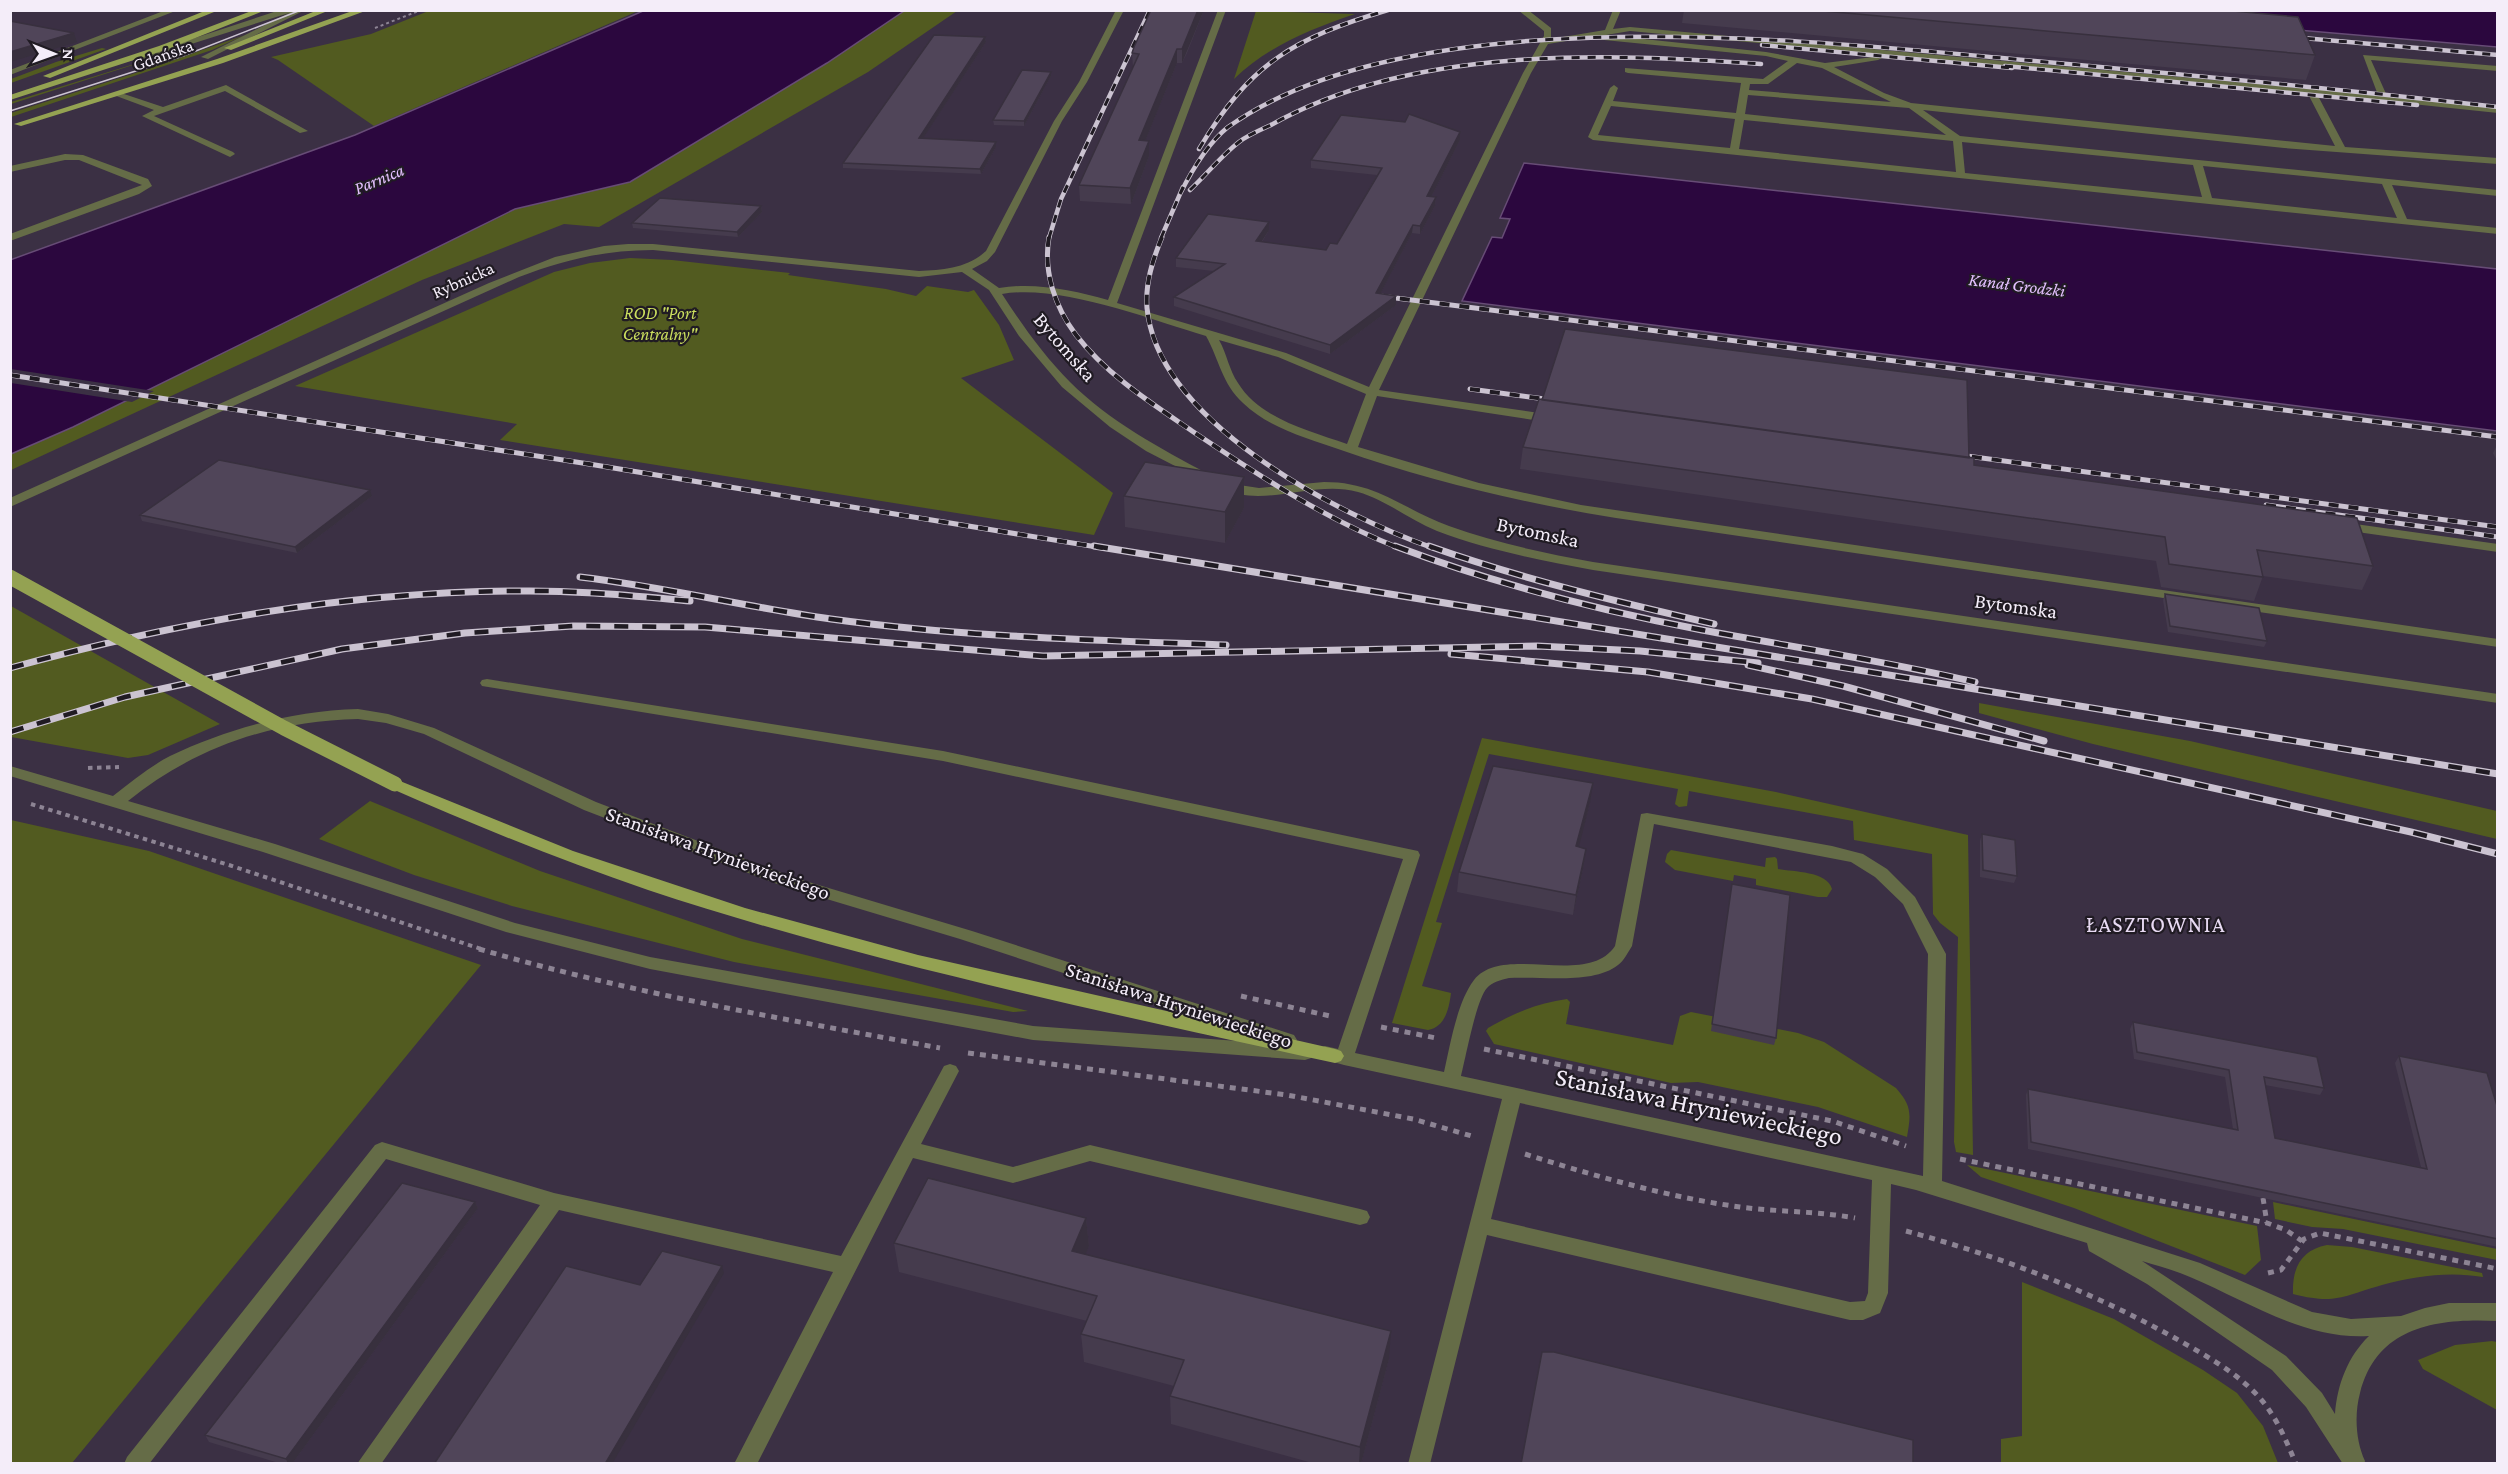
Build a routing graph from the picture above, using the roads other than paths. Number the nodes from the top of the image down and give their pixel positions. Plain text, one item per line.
1 (174, 10) edge
2 (215, 10) edge
3 (262, 10) edge
4 (290, 10) edge
5 (301, 10) edge
6 (326, 10) edge
7 (364, 10) edge
8 (1120, 10) edge
9 (1222, 10) edge
10 (1522, 10) edge
11 (1617, 10) edge
12 (1608, 32) junction
13 (1584, 36) junction
14 (1545, 42) junction
15 (1903, 54) junction
16 (205, 57) junction
17 (1795, 60) junction
18 (1825, 66) junction
19 (2498, 69) edge
20 (1628, 70) dead end
21 (10, 73) edge
22 (1746, 81) junction
23 (1614, 88) dead end
24 (10, 90) edge
25 (1744, 92) junction
26 (2311, 92) junction
27 (20, 94) junction
28 (115, 94) junction
29 (10, 98) edge
30 (2384, 98) junction
31 (1607, 103) junction
32 (1912, 106) junction
33 (163, 110) junction
34 (2498, 110) edge
35 (1740, 117) junction
36 (14, 125) edge
37 (303, 130) dead end
38 (1957, 138) junction
39 (2342, 150) junction
40 (1734, 152) junction
41 (230, 154) dead end
42 (2498, 162) edge
43 (2197, 163) junction
44 (10, 169) edge
45 (1960, 176) junction
46 (2386, 182) junction
47 (2498, 193) edge
48 (2208, 202) junction
49 (2404, 222) junction
50 (2498, 231) edge
51 (10, 238) edge
52 (963, 268) junction
53 (996, 292) junction
54 (1113, 303) junction
55 (1211, 335) junction
56 (1372, 392) junction
57 (1561, 420) edge
58 (1351, 450) junction
59 (10, 503) edge
60 (2331, 525) edge
61 (2498, 548) edge
62 (10, 577) edge
63 (2498, 643) edge
64 (488, 684) dead end
65 (2498, 699) edge
66 (10, 771) edge
67 (116, 802) junction
68 (1340, 1057) junction
69 (950, 1071) dead end
70 (1451, 1080) junction
71 (1514, 1094) junction
72 (909, 1149) junction
73 (1882, 1174) junction
74 (1932, 1186) junction
75 (554, 1201) junction
76 (1360, 1217) dead end
77 (2048, 1222) junction
78 (1480, 1225) junction
79 (846, 1266) junction
80 (2498, 1312) edge
81 (2400, 1325) junction
82 (2354, 1462) edge
83 (135, 1464) edge
84 (368, 1464) edge
85 (745, 1464) edge
86 (1419, 1464) edge

1 - 21 street
2 - 24 main road
3 - 27 main road, Gdańska
4 - 27 street
5 - 16 street
6 - 16 main road, Gdańska
7 - 28 main road
8 - 52 street
9 - 54 street
10 - 14 street
11 - 12 street
12 - 13 street
12 - 15 street
13 - 14 street
13 - 17 street
14 - 56 street
15 - 18 street
15 - 26 street
16 - 36 main road, Gdańska
17 - 18 street
17 - 22 street
18 - 32 street
19 - 30 street
20 - 22 street
22 - 25 street
23 - 31 street
25 - 32 street
25 - 35 street
26 - 30 street
26 - 39 street
27 - 29 main road, Gdańska
28 - 33 street
28 - 36 main road
30 - 34 street
31 - 35 street
31 - 40 street
32 - 38 street
32 - 39 street
33 - 37 street
33 - 41 street
35 - 38 street
35 - 40 street
38 - 43 street
38 - 45 street
39 - 42 street
40 - 45 street
43 - 46 street
43 - 48 street
44 - 51 street
45 - 48 street
46 - 47 street
46 - 49 street
48 - 49 street
49 - 50 street
52 - 53 street, Bytomska
52 - 59 street, Rybnicka
53 - 54 street
53 - 65 street, Bytomska
54 - 55 street
55 - 56 street
55 - 58 street
56 - 57 street
56 - 58 street
58 - 63 street
60 - 61 street
62 - 68 main road, bridge
64 - 68 street
66 - 67 street, Stanisława Hryniewieckiego
67 - 68 street, Stanisława Hryniewieckiego
67 - 68 street, Stanisława Hryniewieckiego
68 - 70 street, Stanisława Hryniewieckiego
69 - 72 street
70 - 71 street, Stanisława Hryniewieckiego
70 - 74 street
71 - 73 street, Stanisława Hryniewieckiego
71 - 78 street
72 - 76 street
72 - 79 street
73 - 74 street, Stanisława Hryniewieckiego
73 - 78 street
74 - 77 street, Stanisława Hryniewieckiego
75 - 79 street
75 - 83 street
75 - 84 street
77 - 81 street, Stanisława Hryniewieckiego
77 - 82 street, Stanisława Hryniewieckiego
78 - 86 street
79 - 85 street
80 - 81 street
81 - 82 street

